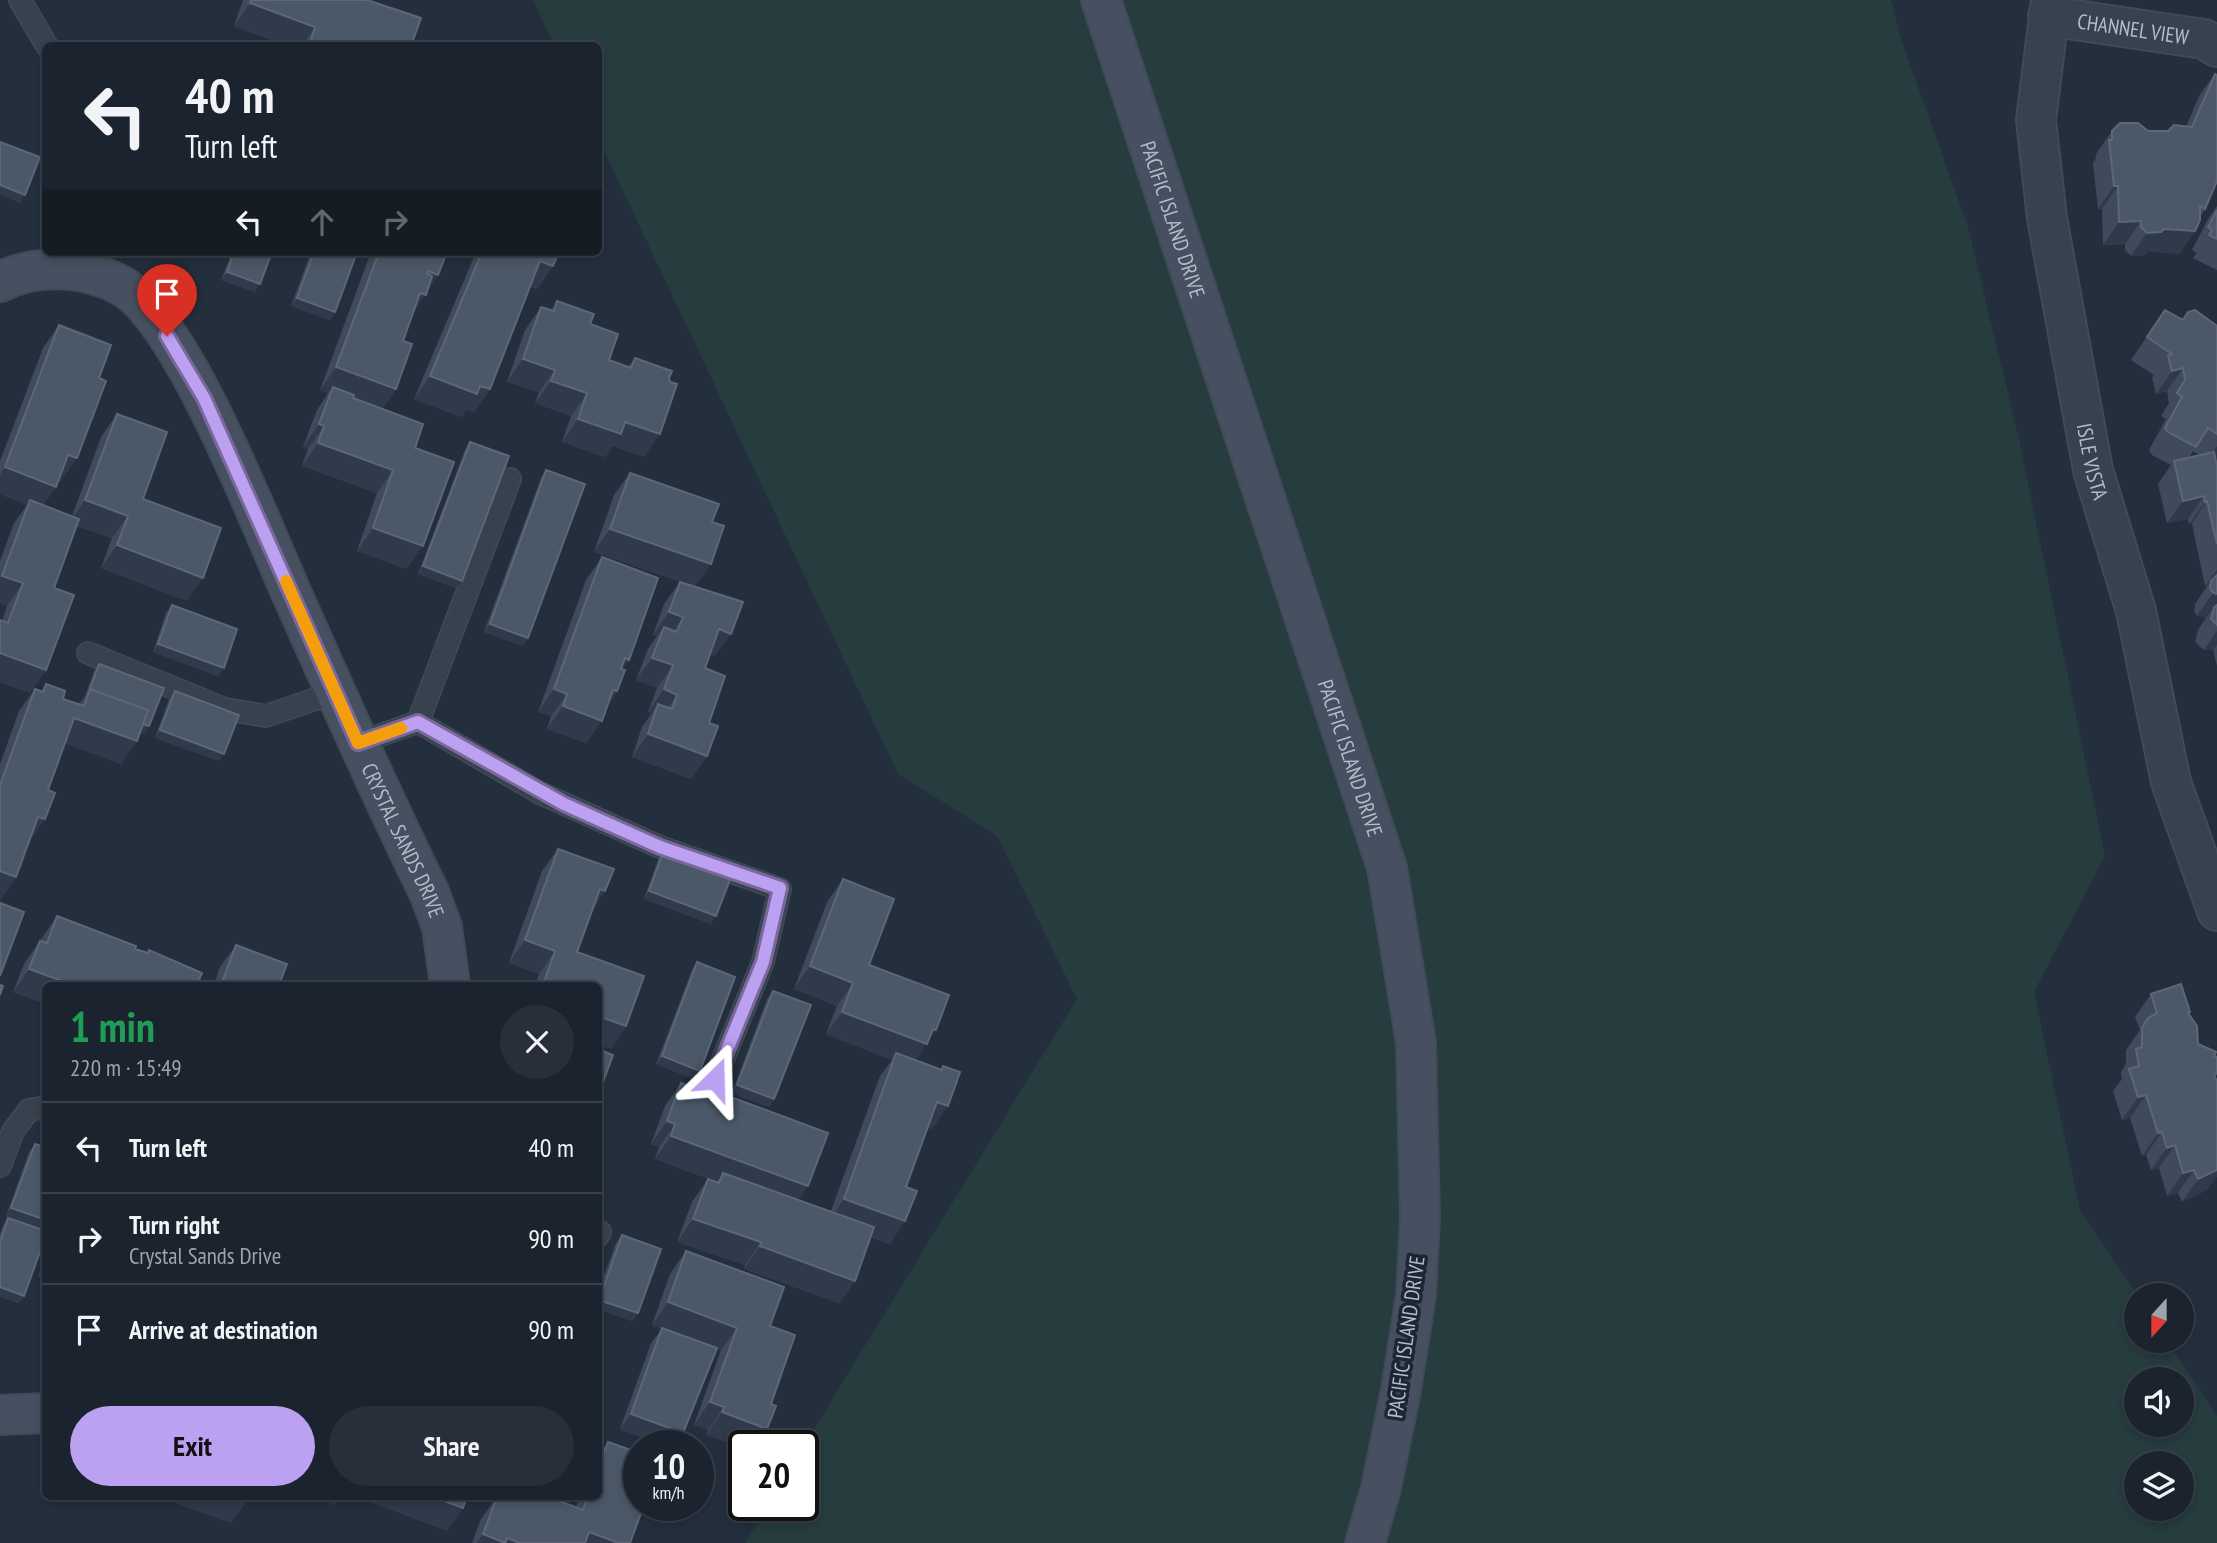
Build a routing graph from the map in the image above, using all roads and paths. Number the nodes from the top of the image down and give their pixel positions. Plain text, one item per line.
1 (20, 0) edge
2 (1101, 0) edge
3 (2050, 8) edge
4 (48, 42) edge
5 (2217, 47) edge
6 (60, 260) edge
7 (6, 279) edge
8 (510, 479) dead end
9 (88, 653) dead end
10 (336, 692) junction
11 (418, 722) junction
12 (358, 743) junction
13 (2217, 911) edge
14 (449, 982) edge
15 (715, 1079) dead end
16 (42, 1108) edge
17 (0, 1166) edge
18 (42, 1413) edge
19 (0, 1415) edge
20 (1365, 1543) edge

1 - 4 lane
2 - 20 main road, PACIFIC ISLAND DRIVE
3 - 5 street, CHANNEL VIEW
3 - 13 street, ISLE VISTA
6 - 7 main road, CRYSTAL SANDS DRIVE
6 - 10 main road, CRYSTAL SANDS DRIVE
8 - 11 lane
9 - 10 lane
10 - 12 main road, CRYSTAL SANDS DRIVE
11 - 12 lane
11 - 15 lane
12 - 14 main road, CRYSTAL SANDS DRIVE
16 - 17 lane
18 - 19 main road

